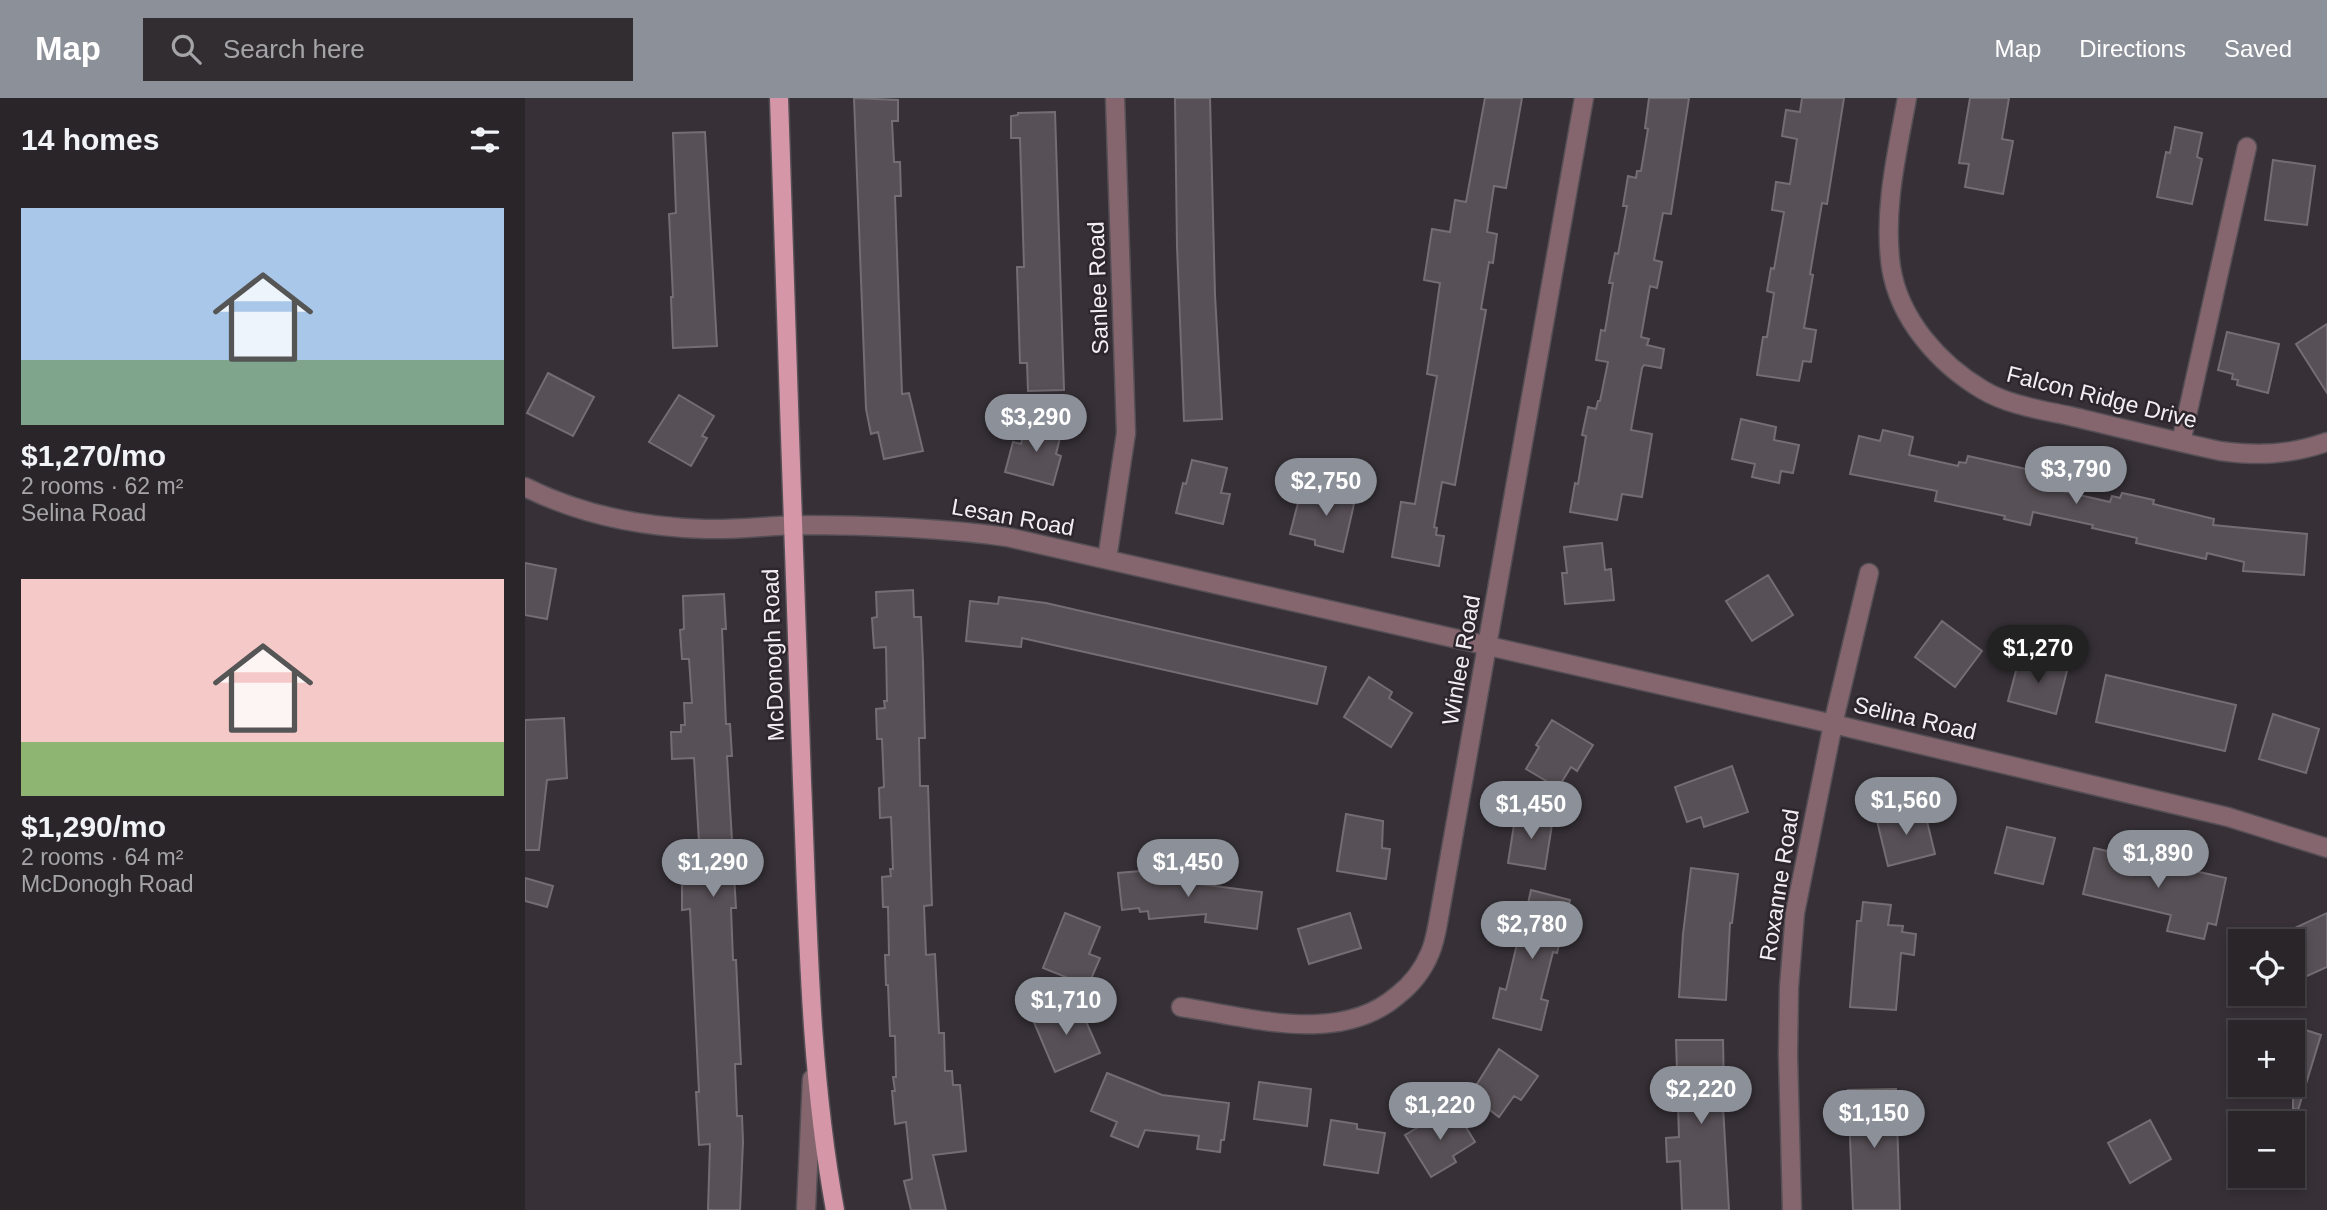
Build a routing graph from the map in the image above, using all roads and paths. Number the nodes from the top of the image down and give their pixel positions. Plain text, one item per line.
1 (779, 98) edge
2 (1115, 98) edge
3 (1584, 98) edge
4 (1907, 98) edge
5 (2247, 147) dead end
6 (2181, 442) junction
7 (2327, 442) edge
8 (525, 486) edge
9 (794, 525) junction
10 (1107, 559) junction
11 (1869, 573) dead end
12 (1489, 646) junction
13 (1833, 724) junction
14 (2327, 848) edge
15 (1181, 1007) dead end
16 (813, 1054) junction
17 (806, 1210) edge
18 (835, 1210) edge
19 (1792, 1210) edge

1 - 9 main road, McDonogh Road
2 - 10 street, Sanlee Road
3 - 12 street, Winlee Road
4 - 6 street, Falcon Ridge Drive
5 - 6 street
6 - 7 street, Falcon Ridge Drive
8 - 9 street, Lesan Road
9 - 10 street, Lesan Road
9 - 16 main road, McDonogh Road
10 - 12 street, Lesan Road
11 - 13 street, Roxanne Road
12 - 13 street, Selina Road
12 - 15 street, Winlee Road
13 - 14 street, Selina Road
13 - 19 street, Roxanne Road
16 - 17 street, McDonogh Road
16 - 18 main road

